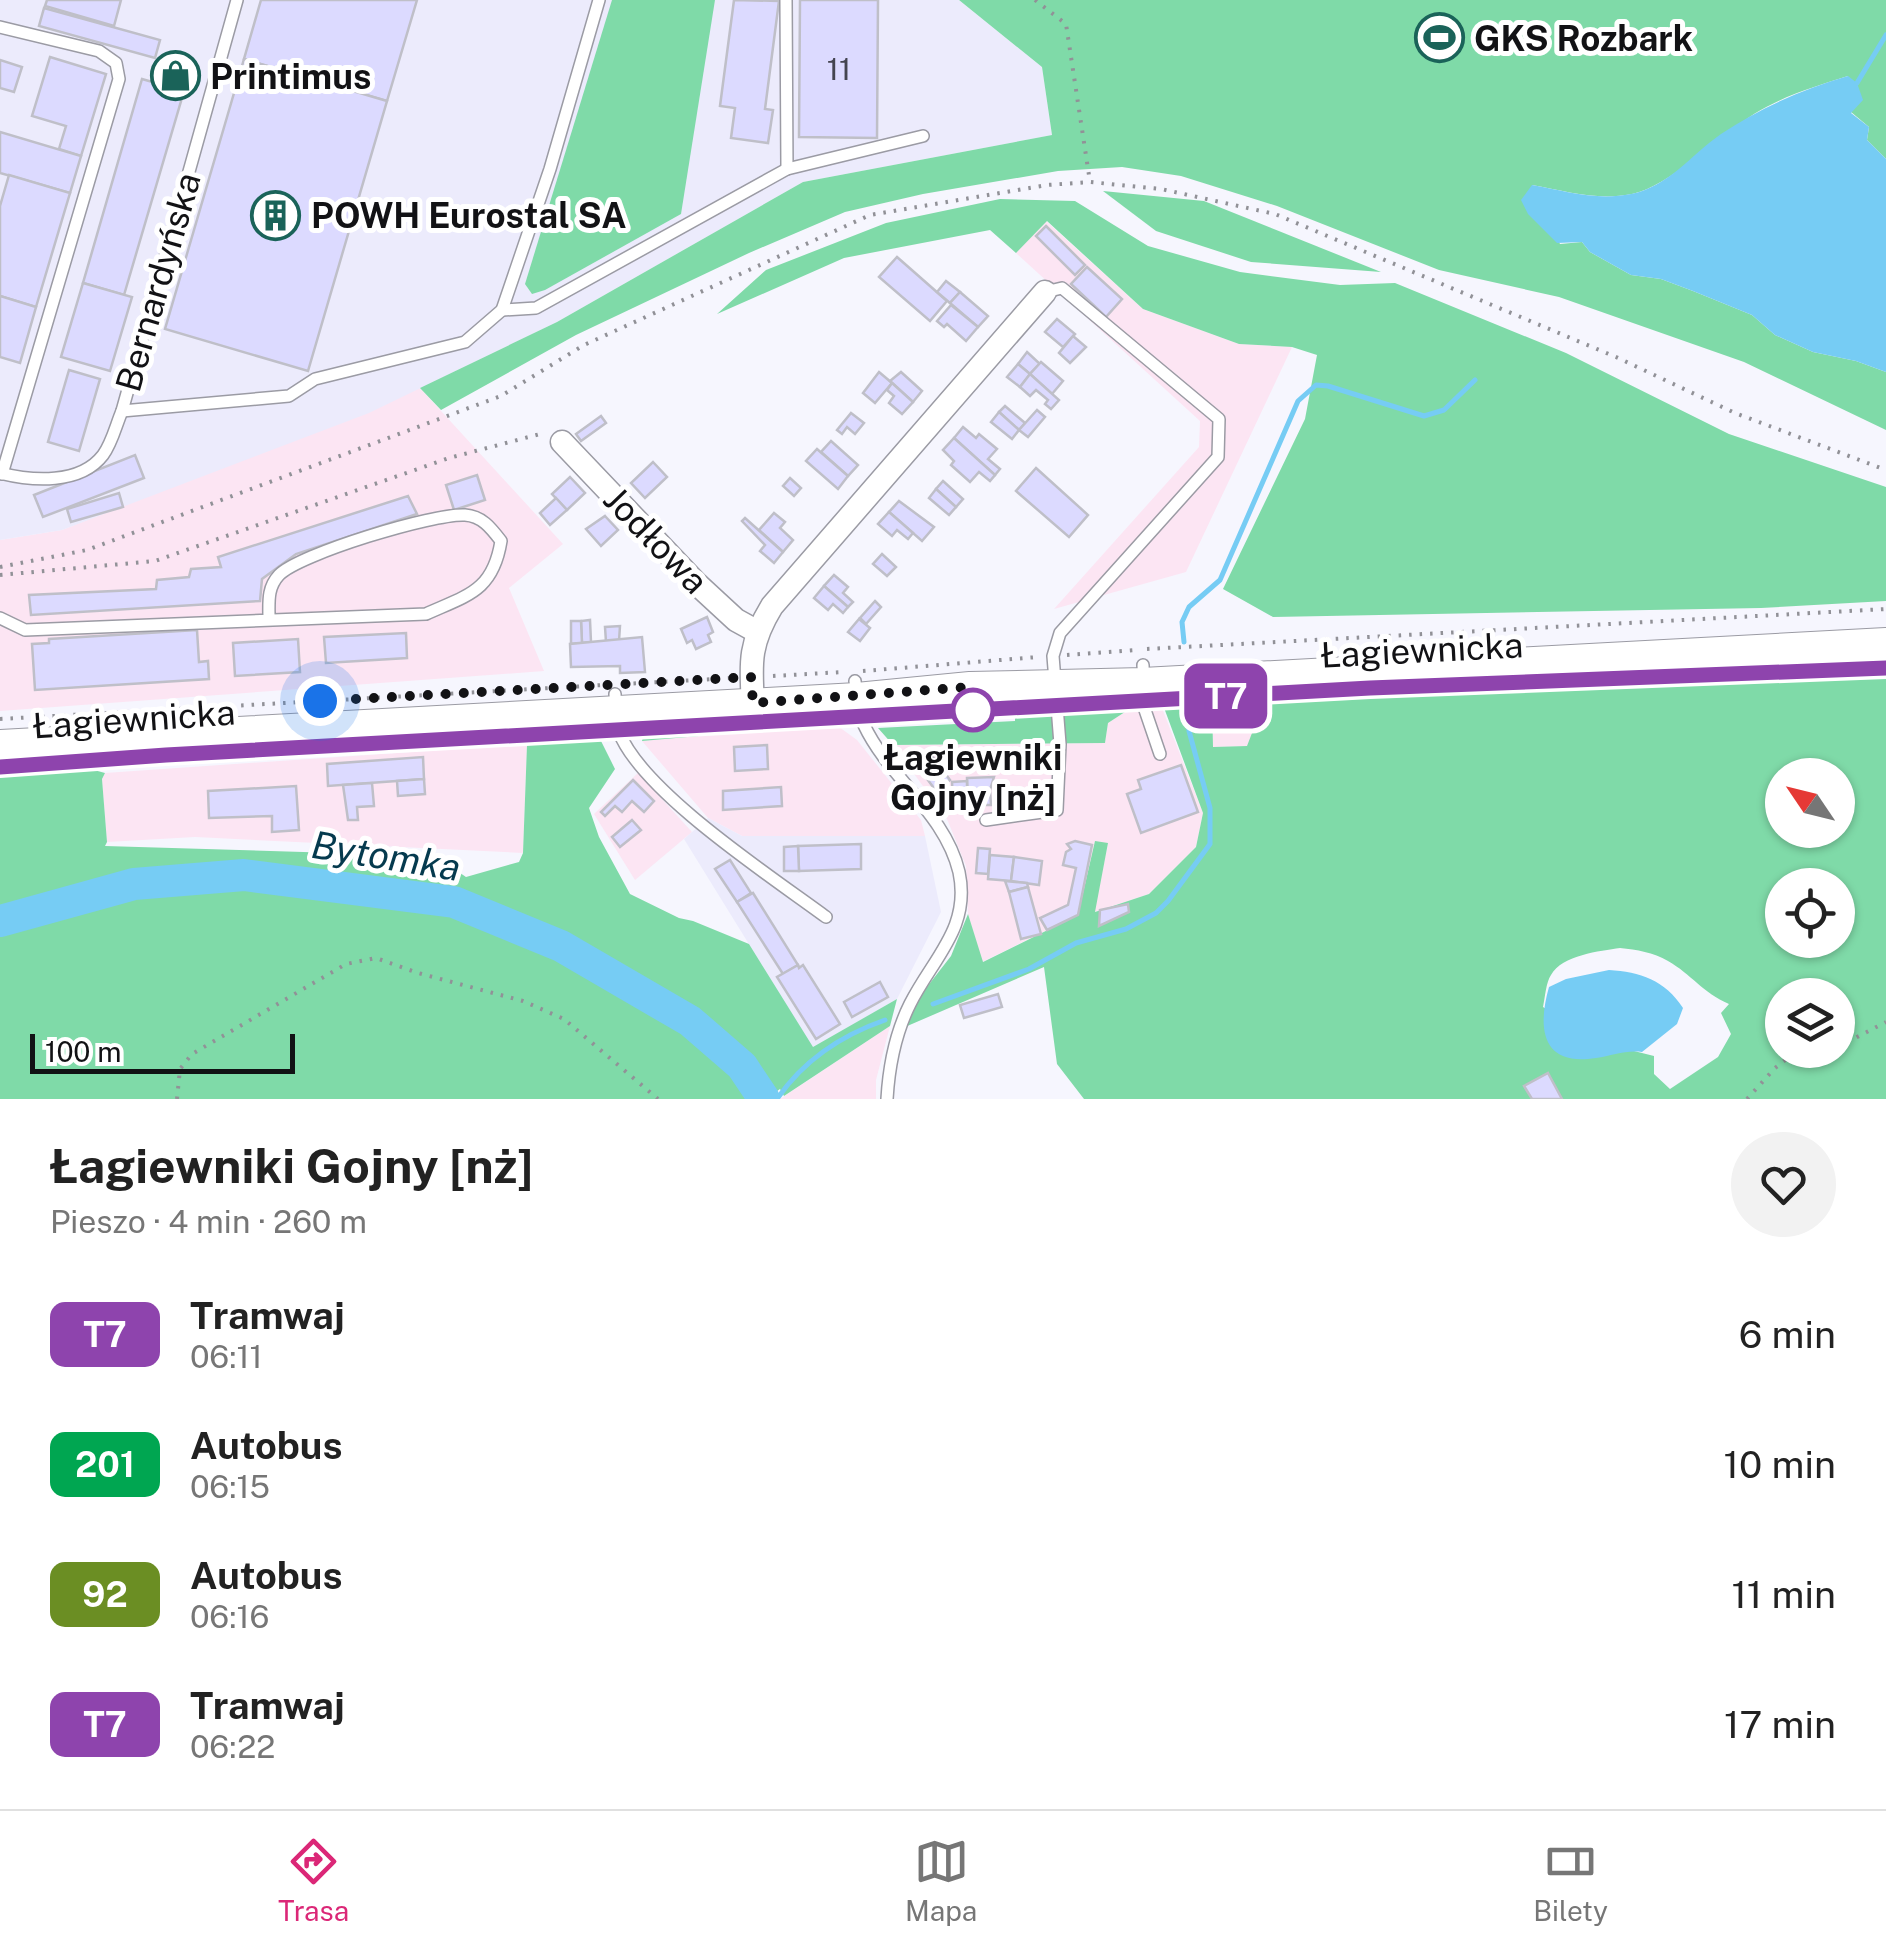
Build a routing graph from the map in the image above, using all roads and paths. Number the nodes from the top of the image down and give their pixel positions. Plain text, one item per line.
1 (237, 0) edge
2 (599, 0) edge
3 (786, 0) edge
4 (1035, 0) edge
5 (0, 27) edge
6 (923, 136) dead end
7 (787, 168) junction
8 (1090, 182) junction
9 (1045, 292) joint
10 (502, 310) junction
11 (122, 411) junction
12 (562, 442) joint
13 (1886, 470) edge
14 (1, 474) edge
15 (0, 567) edge
16 (0, 574) edge
17 (1886, 610) edge
18 (0, 618) edge
19 (269, 619) junction
20 (1886, 626) edge
21 (756, 632) junction
22 (1886, 643) edge
23 (1054, 669) junction
24 (1143, 674) junction
25 (752, 689) junction
26 (856, 689) junction
27 (614, 694) junction
28 (0, 718) edge
29 (0, 728) edge
30 (0, 745) edge
31 (1160, 754) dead end
32 (986, 820) dead end
33 (826, 917) dead end
34 (1886, 1022) edge
35 (1855, 1038) edge
36 (1775, 1068) edge
37 (176, 1099) edge
38 (658, 1099) edge
39 (886, 1099) edge
40 (1747, 1099) edge

1 - 11 lane, Bernardyńska
2 - 10 lane
3 - 7 lane
4 - 8 path
5 - 14 lane
6 - 7 lane
7 - 10 lane
8 - 13 path
8 - 15 path
9 - 21 street
9 - 23 lane
10 - 11 lane
11 - 14 lane, Bernardyńska
12 - 16 path
12 - 21 street, Jodłowa
17 - 23 path
18 - 19 lane
19 - 19 lane
20 - 24 main road, Łagiewnicka
21 - 25 street
22 - 24 main road, Łagiewnicka
23 - 24 main road, Łagiewnicka
23 - 25 path
23 - 26 main road, Łagiewnicka
23 - 32 lane
24 - 31 lane
25 - 26 main road, Łagiewnicka
25 - 27 main road, Łagiewnicka
25 - 27 path
26 - 39 lane
27 - 28 path
27 - 29 main road, Łagiewnicka
27 - 30 main road, Łagiewnicka
27 - 33 lane
34 - 35 path
36 - 40 path
37 - 38 path

